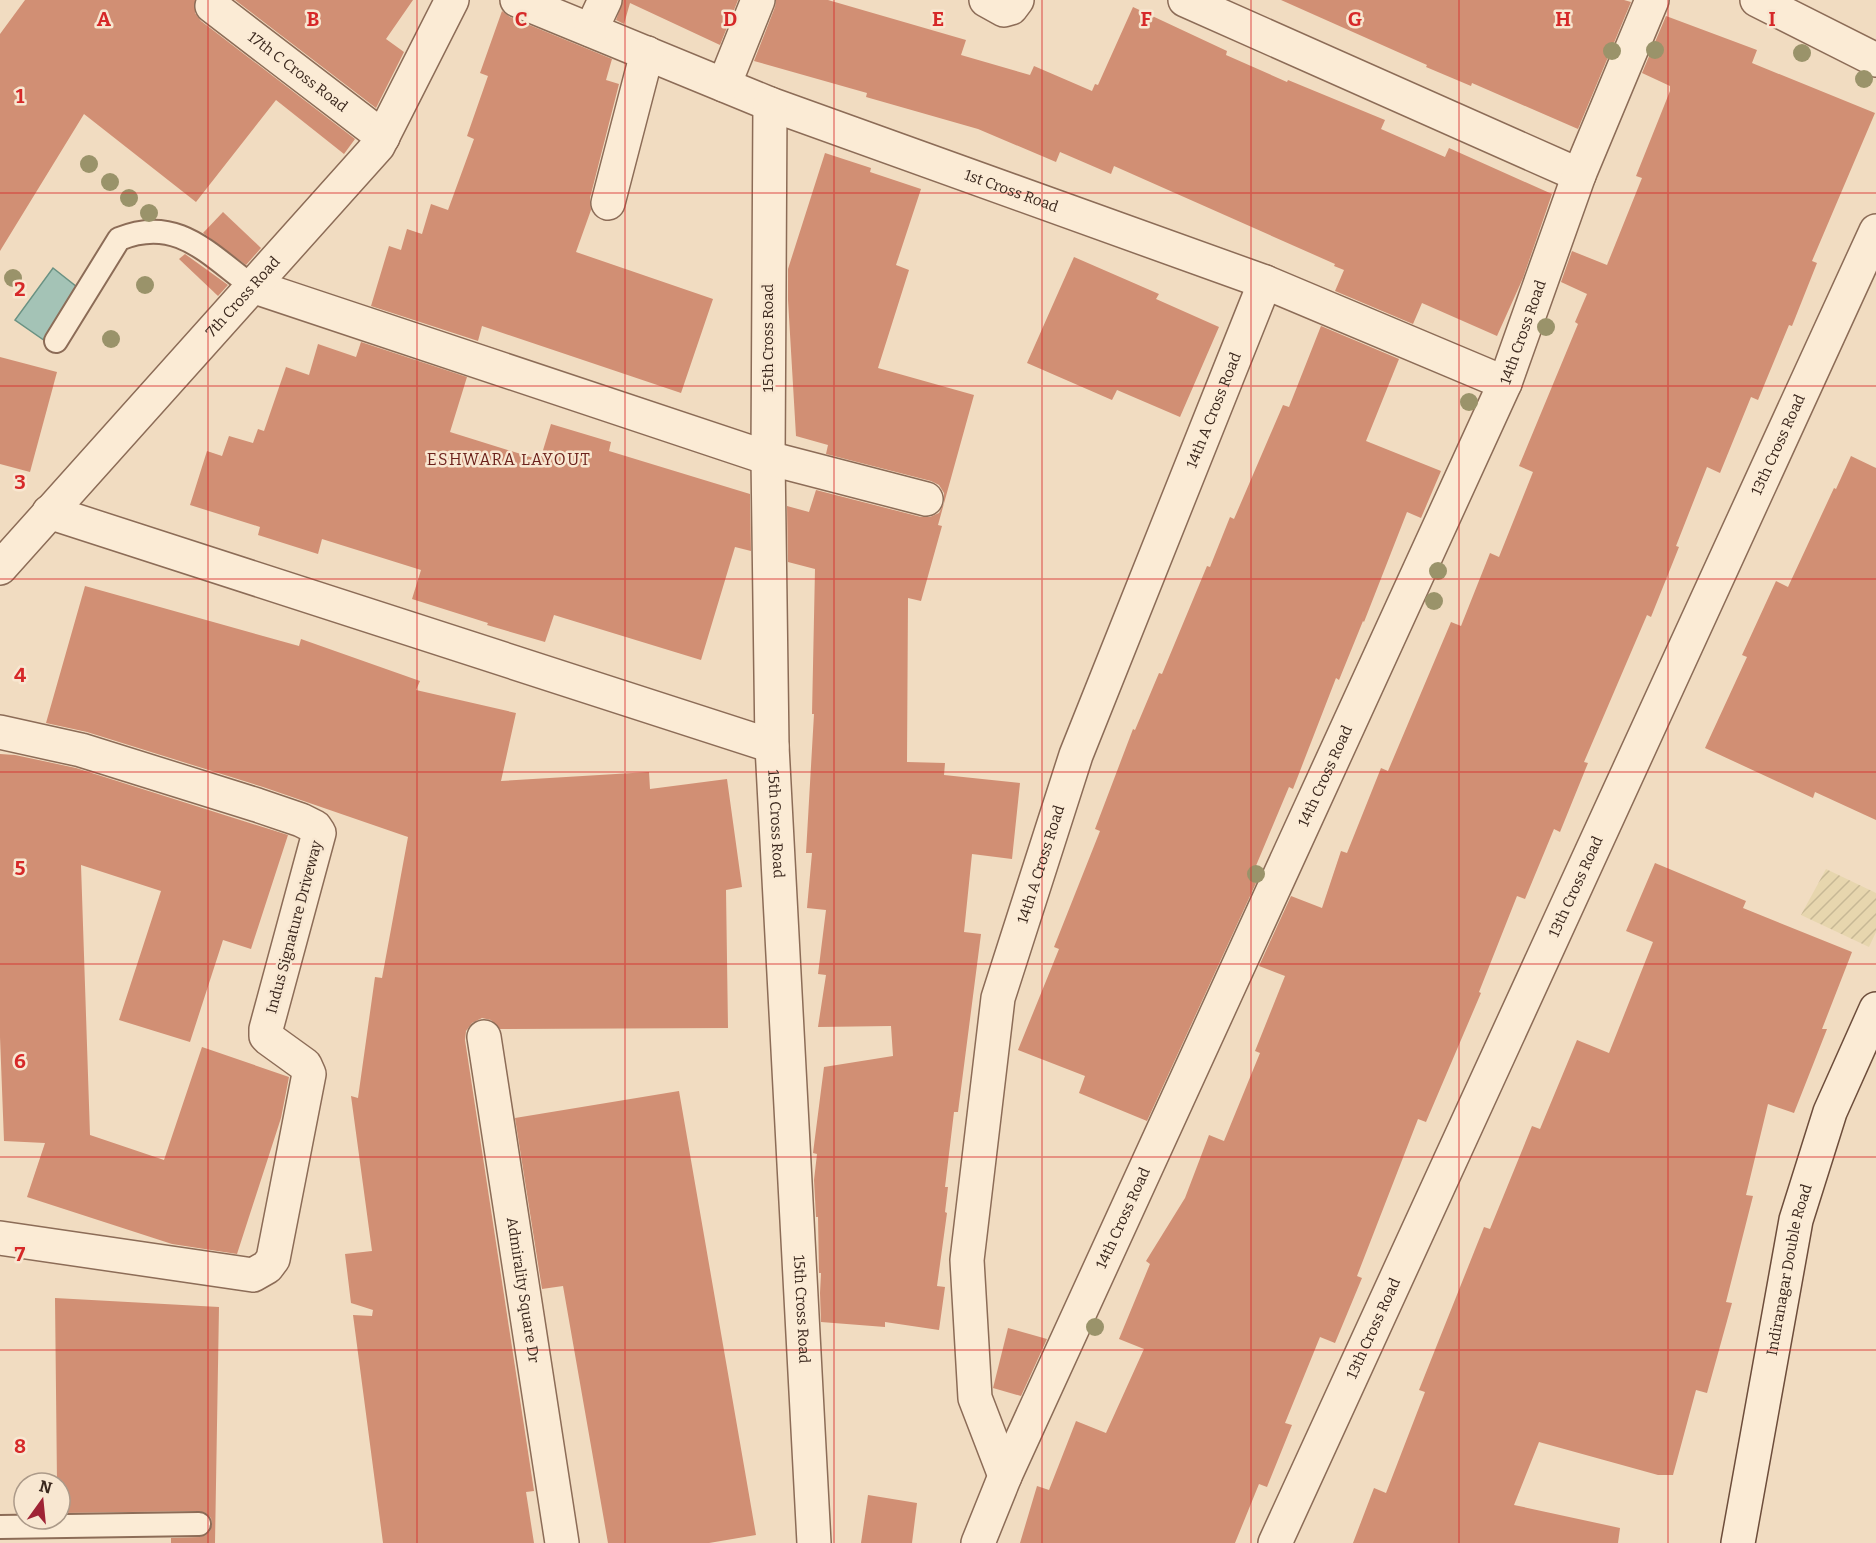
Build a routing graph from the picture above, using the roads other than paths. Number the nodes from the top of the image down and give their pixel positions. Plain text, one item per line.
1 (517, 0) edge
2 (605, 0) edge
3 (758, 0) edge
4 (986, 0) edge
5 (1017, 0) edge
6 (1185, 0) edge
7 (1652, 0) edge
8 (1757, 0) edge
9 (447, 2) edge
10 (212, 6) dead end
11 (591, 30) junction
12 (647, 53) junction
13 (1876, 60) edge
14 (724, 86) junction
15 (770, 104) junction
16 (382, 137) junction
17 (1579, 175) junction
18 (608, 203) dead end
19 (1876, 231) edge
20 (1265, 282) junction
21 (252, 286) junction
22 (56, 341) dead end
23 (1505, 383) junction
24 (768, 458) junction
25 (926, 499) dead end
26 (49, 512) junction
27 (0, 568) edge
28 (0, 732) edge
29 (772, 746) junction
30 (1876, 1009) edge
31 (484, 1037) dead end
32 (0, 1238) edge
33 (1005, 1476) junction
34 (199, 1524) dead end
35 (0, 1527) edge
36 (562, 1543) edge
37 (814, 1543) edge
38 (978, 1543) edge
39 (1275, 1543) edge
40 (1738, 1543) edge

1 - 11 street, 1st Cross Road
2 - 11 street
3 - 14 street
4 - 5 street
6 - 17 street
7 - 17 street, 14th Cross Road
8 - 13 street
9 - 16 street, 7th Cross Road
10 - 16 street, 17th C Cross Road
11 - 12 street, 1st Cross Road
12 - 14 street, 1st Cross Road
12 - 18 street
14 - 15 street, 1st Cross Road
15 - 20 street, 1st Cross Road
15 - 24 street, 15th Cross Road
16 - 21 street, 7th Cross Road
17 - 23 street, 14th Cross Road
19 - 39 street, 13th Cross Road
20 - 23 street, 1st Cross Road
20 - 33 street, 14th A Cross Road
21 - 22 lane
21 - 24 street
21 - 26 street, 7th Cross Road
23 - 33 street, 14th Cross Road
24 - 25 street
24 - 29 street, 15th Cross Road
26 - 27 street, 7th Cross Road
26 - 29 street
28 - 32 street, Indus Signature Driveway
29 - 37 street, 15th Cross Road
30 - 40 street, Indiranagar Double Road
31 - 36 street, Admirality Square Dr
33 - 38 street, 14th Cross Road
34 - 35 lane

